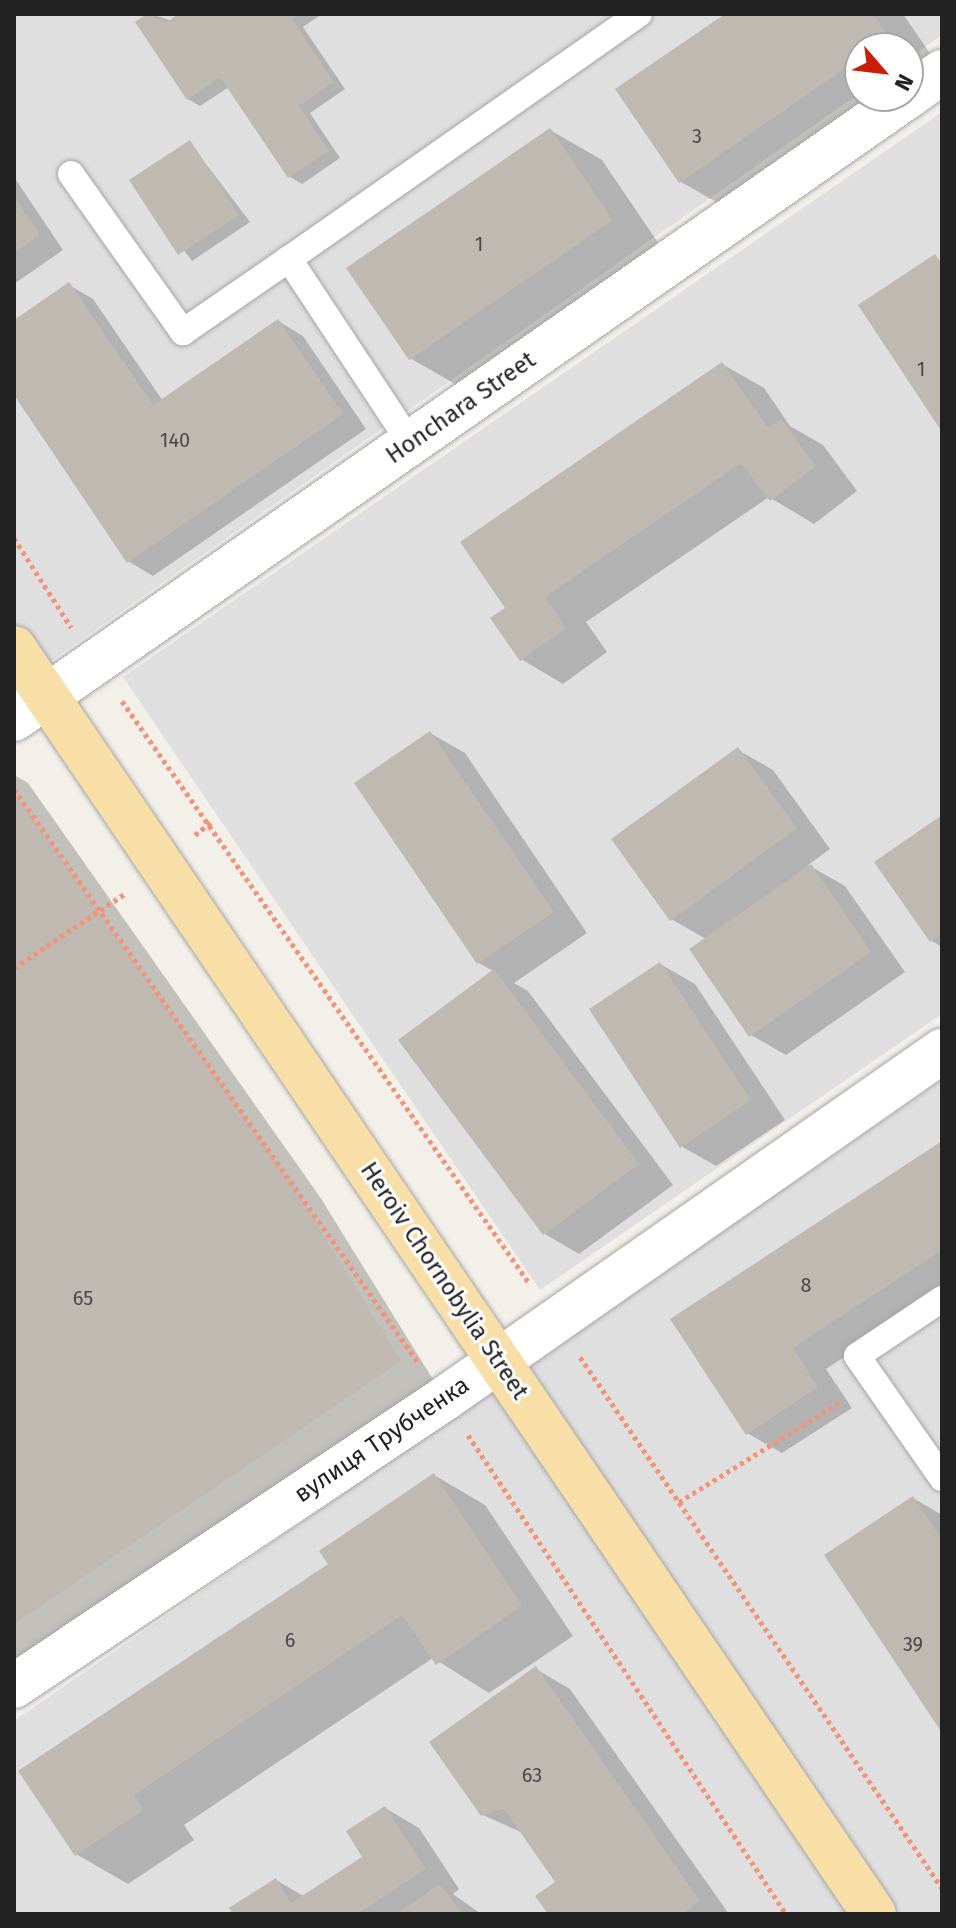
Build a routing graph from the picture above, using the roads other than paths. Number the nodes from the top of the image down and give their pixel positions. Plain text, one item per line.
1 (639, 14) edge
2 (942, 72) edge
3 (924, 85) edge
4 (885, 112) edge
5 (71, 174) dead end
6 (289, 259) junction
7 (411, 444) junction
8 (14, 648) edge
9 (30, 708) edge
10 (942, 1051) edge
11 (942, 1299) edge
12 (498, 1361) junction
13 (942, 1478) edge
14 (14, 1686) edge
15 (874, 1914) edge

1 - 6 lane
2 - 3 street, Honchara Street
4 - 7 street, Honchara Street
5 - 6 lane
6 - 7 lane
7 - 9 street, Honchara Street
8 - 9 main road, Heroiv Chornobylia Street
9 - 12 main road, Heroiv Chornobylia Street
10 - 12 street, вулиця Трубченка
11 - 13 lane
12 - 14 street, вулиця Трубченка
12 - 15 main road, Heroiv Chornobylia Street

